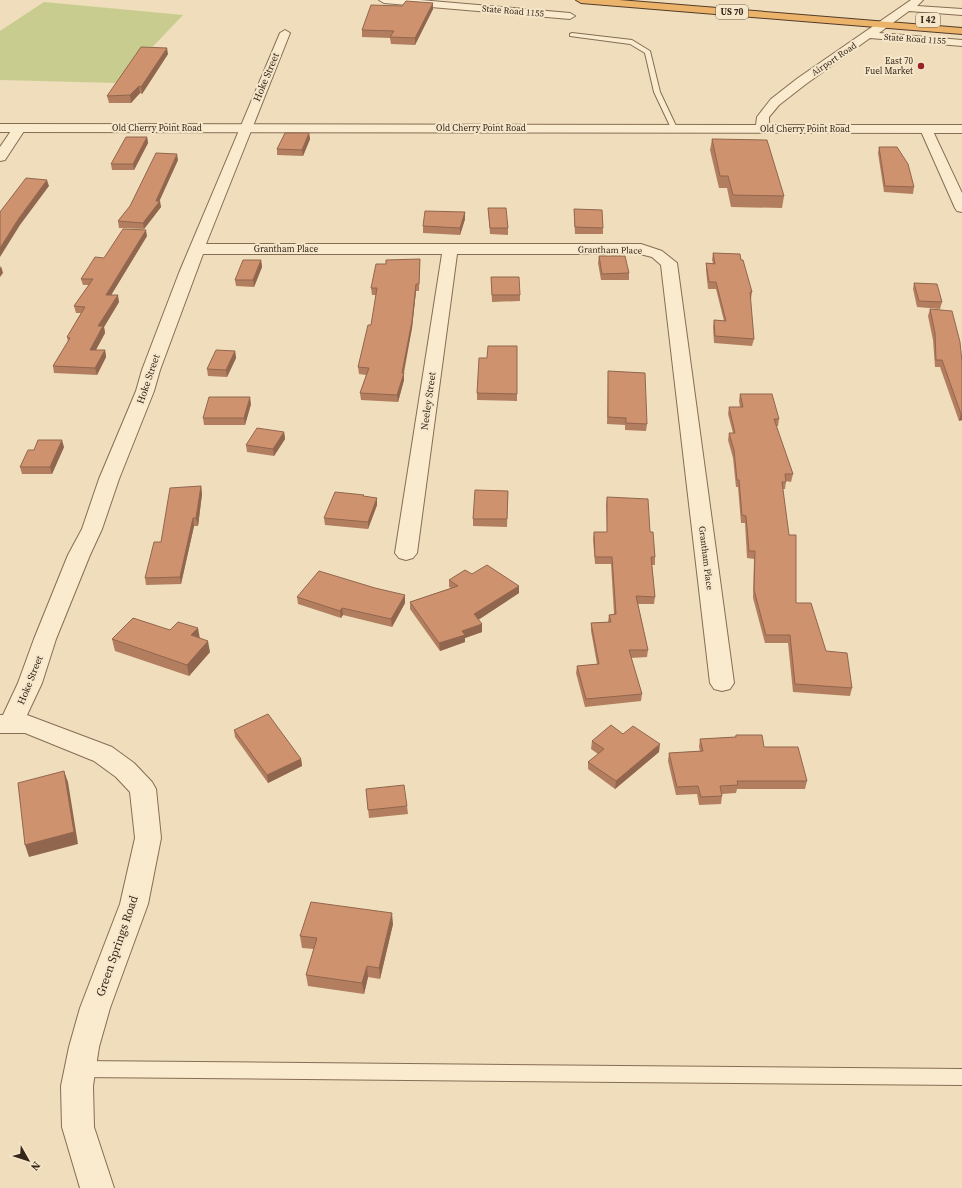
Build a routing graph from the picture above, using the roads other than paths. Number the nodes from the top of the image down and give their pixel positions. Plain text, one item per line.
1 (384, 0) edge
2 (580, 0) edge
3 (657, 0) edge
4 (918, 0) edge
5 (907, 8) junction
6 (962, 12) edge
7 (570, 16) dead end
8 (894, 17) junction
9 (962, 22) edge
10 (883, 24) junction
11 (962, 31) edge
12 (285, 33) dead end
13 (572, 35) dead end
14 (869, 35) junction
15 (962, 43) edge
16 (0, 128) edge
17 (20, 128) junction
18 (245, 128) junction
19 (674, 128) junction
20 (762, 129) junction
21 (926, 129) junction
22 (962, 129) edge
23 (0, 157) edge
24 (962, 208) edge
25 (197, 249) junction
26 (450, 249) junction
27 (406, 553) dead end
28 (722, 682) dead end
29 (5, 724) edge
30 (80, 1069) junction
31 (962, 1077) edge
32 (97, 1188) edge

1 - 7 street, State Road 1155
2 - 10 highway, US 70
3 - 8 highway, I 42
4 - 5 street, Airport Road
5 - 6 street
5 - 8 street, Airport Road
8 - 9 highway, I 42
8 - 10 street, Airport Road
10 - 11 highway, US 70
10 - 14 street, Airport Road
12 - 18 street, Hoke Street
13 - 19 lane
14 - 15 street, State Road 1155
14 - 20 street, Airport Road
16 - 17 street, Old Cherry Point Road
17 - 18 street, Old Cherry Point Road
17 - 23 street
18 - 19 street, Old Cherry Point Road
18 - 25 street, Hoke Street
19 - 20 street, Old Cherry Point Road
20 - 21 street, Old Cherry Point Road
21 - 22 street, Old Cherry Point Road
21 - 24 street
25 - 26 street, Grantham Place
25 - 29 street, Hoke Street
26 - 27 street, Neeley Street
26 - 28 street, Grantham Place
29 - 30 street, Green Springs Road
30 - 31 lane
30 - 32 street, Green Springs Road

